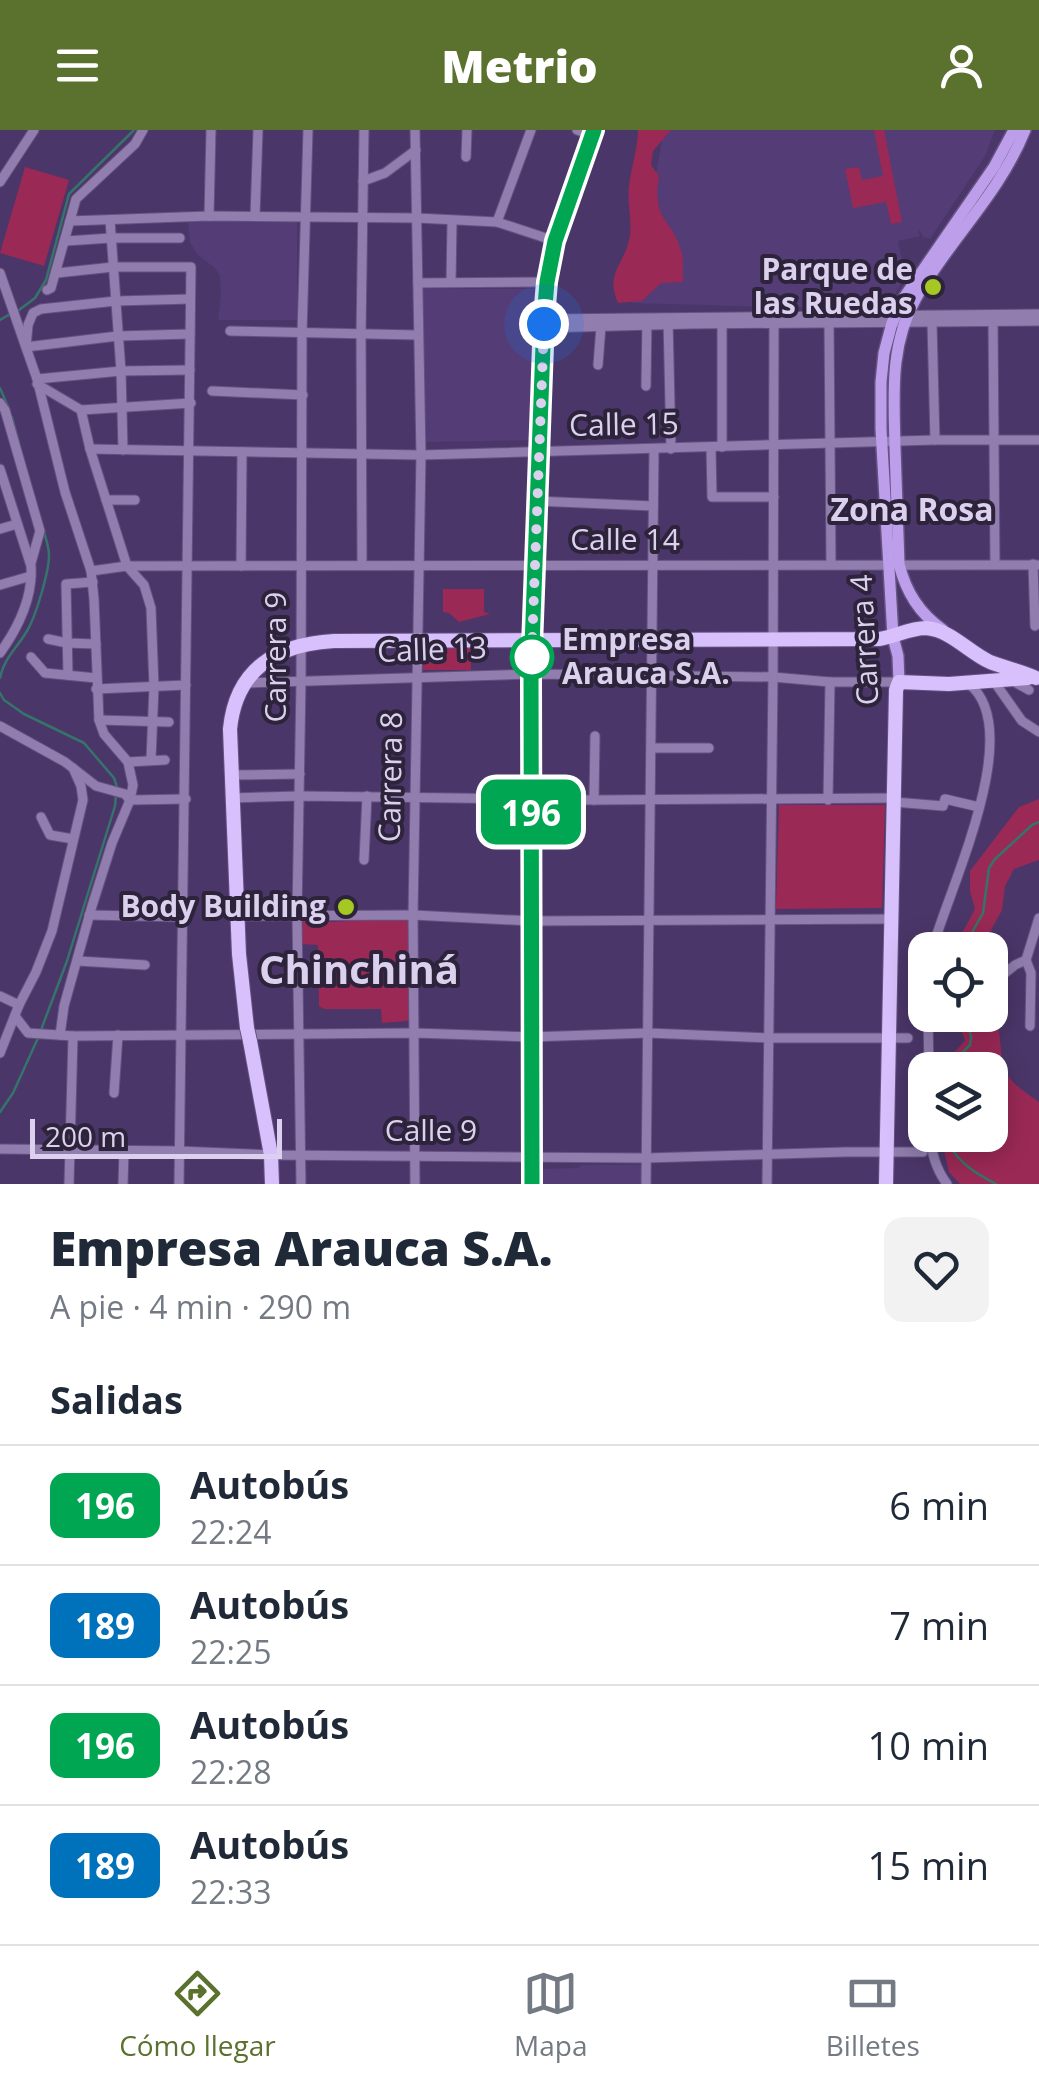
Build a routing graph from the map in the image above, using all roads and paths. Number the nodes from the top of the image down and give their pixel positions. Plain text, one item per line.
1 (34, 130) edge
2 (143, 130) edge
3 (211, 130) edge
4 (258, 130) edge
5 (308, 130) edge
6 (364, 130) edge
7 (415, 130) edge
8 (467, 130) edge
9 (531, 130) edge
10 (577, 130) edge
11 (1014, 130) edge
12 (1025, 130) edge
13 (593, 133) edge
14 (416, 150) junction
15 (466, 157) dead end
16 (363, 181) junction
17 (0, 182) edge
18 (209, 216) junction
19 (254, 216) junction
20 (305, 216) junction
21 (362, 216) junction
22 (417, 218) junction
23 (110, 220) junction
24 (70, 221) junction
25 (452, 222) junction
26 (496, 222) junction
27 (111, 238) junction
28 (180, 238) dead end
29 (66, 241) junction
30 (555, 241) junction
31 (113, 267) junction
32 (929, 269) junction
33 (57, 273) junction
34 (0, 274) edge
35 (418, 282) junction
36 (451, 282) junction
37 (547, 282) junction
38 (47, 290) dead end
39 (3, 291) edge
40 (190, 300) junction
41 (116, 301) junction
42 (1039, 318) edge
43 (900, 319) junction
44 (668, 320) junction
45 (722, 320) junction
46 (774, 320) junction
47 (647, 321) junction
48 (932, 322) junction
49 (993, 322) junction
50 (544, 323) junction
51 (828, 323) junction
52 (601, 326) junction
53 (230, 332) dead end
54 (302, 333) junction
55 (190, 334) junction
56 (361, 334) junction
57 (417, 334) junction
58 (118, 336) junction
59 (26, 347) junction
60 (598, 365) dead end
61 (190, 370) junction
62 (120, 372) junction
63 (37, 382) junction
64 (646, 386) dead end
65 (212, 391) dead end
66 (303, 396) junction
67 (191, 403) junction
68 (0, 404) edge
69 (121, 406) junction
70 (81, 410) junction
71 (935, 440) junction
72 (994, 440) junction
73 (1039, 440) edge
74 (888, 443) junction
75 (828, 444) junction
76 (774, 446) junction
77 (717, 447) junction
78 (90, 449) junction
79 (654, 449) junction
80 (671, 449) junction
81 (123, 450) junction
82 (190, 451) junction
83 (242, 452) junction
84 (538, 452) junction
85 (302, 453) junction
86 (362, 454) junction
87 (420, 455) junction
88 (0, 469) edge
89 (774, 498) junction
90 (106, 500) junction
91 (135, 500) dead end
92 (536, 501) junction
93 (653, 506) junction
94 (17, 524) junction
95 (0, 529) edge
96 (38, 536) junction
97 (21, 537) junction
98 (652, 564) junction
99 (774, 564) junction
100 (831, 564) junction
101 (894, 564) junction
102 (995, 564) junction
103 (1036, 564) edge
104 (534, 565) junction
105 (128, 566) junction
106 (188, 566) junction
107 (242, 566) junction
108 (301, 566) junction
109 (362, 566) junction
110 (419, 566) junction
111 (31, 571) junction
112 (91, 571) junction
113 (93, 582) junction
114 (0, 585) edge
115 (1034, 626) dead end
116 (886, 638) junction
117 (48, 639) dead end
118 (532, 639) junction
119 (955, 639) junction
120 (418, 640) junction
121 (652, 640) junction
122 (773, 640) junction
123 (67, 644) junction
124 (96, 644) junction
125 (301, 644) junction
126 (973, 652) junction
127 (0, 653) edge
128 (31, 657) dead end
129 (531, 674) junction
130 (68, 675) junction
131 (652, 675) junction
132 (417, 678) junction
133 (773, 678) junction
134 (1001, 680) junction
135 (301, 681) junction
136 (830, 682) junction
137 (899, 682) junction
138 (967, 682) junction
139 (1034, 682) edge
140 (246, 683) junction
141 (96, 684) junction
142 (186, 685) junction
143 (154, 688) junction
144 (99, 720) junction
145 (152, 721) junction
146 (169, 722) dead end
147 (0, 726) edge
148 (1039, 732) edge
149 (596, 736) dead end
150 (652, 748) junction
151 (709, 748) dead end
152 (151, 760) junction
153 (165, 760) dead end
154 (128, 762) junction
155 (73, 768) junction
156 (300, 774) junction
157 (230, 775) junction
158 (300, 796) junction
159 (367, 796) junction
160 (416, 796) junction
161 (128, 797) junction
162 (232, 798) junction
163 (186, 799) junction
164 (531, 800) junction
165 (594, 800) junction
166 (652, 800) junction
167 (771, 800) junction
168 (828, 800) junction
169 (894, 800) junction
170 (980, 807) junction
171 (41, 817) dead end
172 (72, 838) junction
173 (364, 860) dead end
174 (89, 915) junction
175 (297, 915) junction
176 (413, 915) junction
177 (183, 916) junction
178 (237, 916) junction
179 (771, 918) junction
180 (1039, 918) edge
181 (651, 919) junction
182 (890, 919) junction
183 (531, 920) junction
184 (938, 932) edge
185 (1026, 960) junction
186 (78, 962) junction
187 (145, 965) dead end
188 (1008, 970) edge
189 (0, 996) edge
190 (17, 1010) junction
191 (1030, 1026) dead end
192 (415, 1032) junction
193 (31, 1033) junction
194 (648, 1033) junction
195 (298, 1034) junction
196 (54, 1035) junction
197 (118, 1035) junction
198 (74, 1036) junction
199 (180, 1036) junction
200 (3, 1037) edge
201 (532, 1037) junction
202 (768, 1038) junction
203 (908, 1038) dead end
204 (888, 1039) junction
205 (0, 1054) edge
206 (114, 1093) dead end
207 (0, 1149) edge
208 (69, 1149) junction
209 (124, 1150) junction
210 (179, 1151) junction
211 (886, 1152) junction
212 (908, 1152) edge
213 (931, 1152) edge
214 (271, 1155) junction
215 (301, 1155) junction
216 (532, 1156) junction
217 (767, 1156) junction
218 (415, 1157) junction
219 (646, 1158) junction
220 (69, 1184) edge
221 (123, 1184) edge
222 (178, 1184) edge
223 (272, 1184) edge
224 (301, 1184) edge
225 (415, 1184) edge
226 (532, 1184) edge
227 (646, 1184) edge
228 (766, 1184) edge
229 (886, 1184) edge
230 (946, 1184) edge

1 - 17 street
2 - 24 street
3 - 18 street
4 - 19 street
5 - 20 street, Carrera 9
6 - 16 street
7 - 14 street, Carrera 8
8 - 15 street
9 - 26 street
10 - 13 street
11 - 32 main road, Carrera 4
12 - 32 main road, Carrera 4
13 - 30 street
14 - 16 street
14 - 22 street, Carrera 8
16 - 21 street
18 - 19 street
18 - 23 street
19 - 20 street
20 - 21 street
20 - 54 street, Carrera 9
21 - 22 street
21 - 56 street
22 - 25 street
22 - 35 street, Carrera 8
23 - 24 street
23 - 27 street
24 - 29 street
25 - 26 street
25 - 36 street
26 - 30 street
27 - 28 street
27 - 29 street
27 - 31 street
29 - 33 street
30 - 37 street
31 - 33 street
31 - 40 street
31 - 41 street
32 - 43 main road, Carrera 4
33 - 38 street
34 - 39 street
35 - 36 street
35 - 57 street, Carrera 8
36 - 37 street
37 - 50 street
39 - 59 street
40 - 41 street
40 - 55 street
41 - 58 street
41 - 59 street
42 - 43 street
42 - 49 street
43 - 46 street
43 - 48 street
43 - 51 street
43 - 74 main road, Carrera 4
44 - 45 street
44 - 47 street
44 - 80 street
45 - 46 street
45 - 77 street
46 - 51 street
46 - 76 street
47 - 50 street
47 - 52 street
47 - 64 street
48 - 49 street
48 - 71 street
49 - 72 street
50 - 52 street
50 - 84 street
51 - 75 street
52 - 60 street
53 - 54 street
54 - 56 street
54 - 66 street, Carrera 9
55 - 58 street
55 - 61 street
56 - 57 street
56 - 86 street
57 - 87 street, Carrera 8
58 - 59 street
58 - 62 street
59 - 63 street
61 - 62 street
61 - 67 street
62 - 63 street
62 - 69 street
63 - 70 street
63 - 112 street
65 - 66 street
66 - 85 street, Carrera 9
67 - 69 street
67 - 82 street
68 - 96 street
69 - 70 street
69 - 81 street
70 - 78 street
71 - 72 street, Calle 15
71 - 74 street, Calle 15
72 - 73 street, Calle 15
72 - 102 street
74 - 75 street, Calle 15
74 - 101 main road, Carrera 4
75 - 76 street, Calle 15
75 - 100 street
76 - 77 street, Calle 15
76 - 89 street
77 - 80 street, Calle 15
77 - 89 street
78 - 81 street, Calle 15
78 - 90 street
79 - 80 street, Calle 15
79 - 84 street, Calle 15
79 - 93 street
81 - 82 street, Calle 15
82 - 83 street, Calle 15
82 - 106 street
83 - 85 street, Calle 15
83 - 107 street
84 - 87 street, Calle 15
84 - 92 street
85 - 86 street, Calle 15
85 - 108 street, Carrera 9
86 - 87 street, Calle 15
86 - 109 street
87 - 110 street, Carrera 8
88 - 94 street
89 - 99 street
90 - 91 street
90 - 105 street
92 - 93 street
92 - 104 street
93 - 98 street
94 - 95 street
94 - 97 street
96 - 97 street
96 - 111 street
97 - 111 street
98 - 99 street, Calle 14
98 - 104 street, Calle 14
98 - 121 street
99 - 100 street, Calle 14
99 - 122 street
100 - 101 street, Calle 14
101 - 102 street, Calle 14
101 - 116 main road, Carrera 4
101 - 119 main road, Carrera 4
102 - 103 street, Calle 14
103 - 115 street
104 - 110 street, Calle 14
104 - 118 street
105 - 106 street, Calle 14
105 - 112 street, Calle 14
105 - 143 street
106 - 107 street, Calle 14
106 - 142 street
107 - 108 street, Calle 14
108 - 109 street, Calle 14
108 - 125 street, Carrera 9
109 - 110 street, Calle 14
110 - 120 street, Carrera 8
111 - 114 street
111 - 127 street
112 - 113 street
113 - 123 street
113 - 124 street
116 - 119 main road
116 - 122 main road
116 - 137 main road, Carrera 4
117 - 123 street
118 - 120 main road
118 - 121 main road
118 - 129 street
119 - 126 main road
120 - 125 main road
120 - 132 street, Carrera 8
121 - 122 main road
121 - 131 street
122 - 133 street
123 - 124 street
123 - 130 street
124 - 141 street
125 - 135 street, Carrera 9
125 - 140 main road
126 - 138 main road
126 - 139 main road
128 - 130 street
129 - 131 street, Calle 13
129 - 132 street, Calle 13
129 - 164 street
130 - 141 street
131 - 133 street, Calle 13
131 - 150 street
132 - 135 street, Calle 13
132 - 160 street, Carrera 8
133 - 136 street, Calle 13
133 - 167 street
134 - 138 main road, Calle 13
134 - 139 main road, Calle 13
134 - 148 street
135 - 140 street, Calle 13
135 - 156 street, Carrera 9
136 - 137 street, Calle 13
136 - 168 street
137 - 138 main road, Calle 13
137 - 169 main road, Carrera 4
138 - 170 street
140 - 157 main road
141 - 143 street
141 - 144 street
142 - 143 street
142 - 163 street
143 - 145 street
144 - 145 street
144 - 154 street
145 - 146 street
145 - 152 street
147 - 155 street
149 - 165 street
150 - 151 street
150 - 166 street
152 - 153 street
152 - 154 street
154 - 161 street
155 - 161 street
155 - 172 street
156 - 157 street
156 - 158 street, Carrera 9
157 - 162 main road
158 - 159 street
158 - 162 street
158 - 175 street, Carrera 9
159 - 160 street
159 - 173 street
160 - 164 street
160 - 176 street, Carrera 8
161 - 163 street
161 - 174 street
162 - 178 main road
163 - 177 street
164 - 165 street
164 - 183 street
165 - 166 street
166 - 167 street
166 - 181 street
167 - 168 street
167 - 179 street
168 - 169 street
169 - 170 street
169 - 182 main road, Carrera 4
170 - 184 street
171 - 172 street
172 - 190 street
174 - 177 street
174 - 186 street
175 - 176 street
175 - 178 street
175 - 195 street, Carrera 9
176 - 183 street
176 - 192 street, Carrera 8
177 - 199 street
178 - 214 main road
179 - 181 street
179 - 182 street
179 - 202 street
180 - 185 street
181 - 183 street
181 - 194 street
182 - 204 main road, Carrera 4
183 - 201 street
185 - 188 street
185 - 191 street
186 - 187 street
186 - 196 street
189 - 190 street
190 - 193 street
190 - 200 street
192 - 195 street
192 - 201 street
192 - 218 street, Carrera 8
193 - 196 street
193 - 200 street
194 - 201 street
194 - 202 street
194 - 219 street
195 - 199 street
195 - 215 street, Carrera 9
196 - 198 street
197 - 198 street
197 - 199 street
197 - 206 street
198 - 208 street
199 - 210 street
200 - 205 street
201 - 216 street
202 - 204 street
202 - 217 street
203 - 204 street
204 - 211 main road, Carrera 4
207 - 208 street, Calle 9
208 - 209 street, Calle 9
208 - 220 street
209 - 210 street, Calle 9
209 - 221 street
210 - 214 street, Calle 9
210 - 222 street
211 - 212 street, Calle 9
211 - 217 street, Calle 9
211 - 229 main road, Carrera 4
213 - 230 street
214 - 215 street, Calle 9
214 - 223 main road
215 - 218 street, Calle 9
215 - 224 street, Carrera 9
216 - 218 street, Calle 9
216 - 219 street, Calle 9
216 - 226 street
217 - 219 street, Calle 9
217 - 228 street
218 - 225 street, Carrera 8
219 - 227 street

